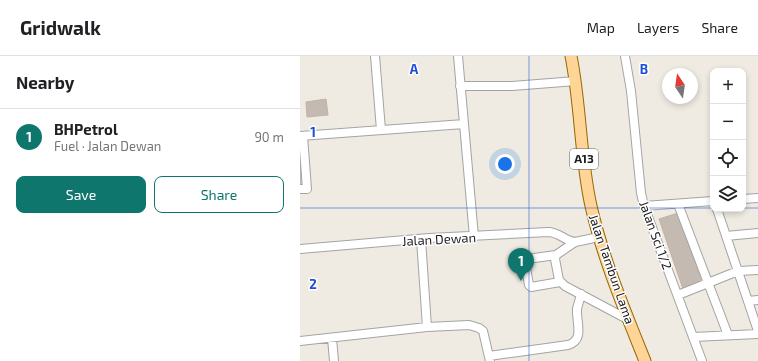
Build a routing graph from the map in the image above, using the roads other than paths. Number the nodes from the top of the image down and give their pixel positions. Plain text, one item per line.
1 (374, 56) edge
2 (458, 56) edge
3 (571, 56) edge
4 (625, 56) edge
5 (576, 81) junction
6 (460, 86) junction
7 (464, 124) junction
8 (381, 130) junction
9 (302, 136) edge
10 (300, 189) edge
11 (758, 198) edge
12 (746, 199) edge
13 (710, 201) edge
14 (678, 204) junction
15 (644, 206) junction
16 (718, 212) edge
17 (758, 233) edge
18 (599, 236) junction
19 (726, 236) junction
20 (474, 237) junction
21 (421, 239) junction
22 (575, 242) junction
23 (300, 249) edge
24 (556, 255) junction
25 (758, 270) edge
26 (738, 271) junction
27 (560, 282) junction
28 (709, 284) junction
29 (581, 294) junction
30 (678, 296) junction
31 (758, 300) edge
32 (748, 301) junction
33 (629, 320) junction
34 (427, 327) junction
35 (758, 330) edge
36 (758, 334) edge
37 (728, 335) junction
38 (693, 337) junction
39 (332, 338) junction
40 (300, 341) edge
41 (490, 358) edge
42 (334, 361) edge
43 (645, 361) edge
44 (702, 361) edge

1 - 8 street
2 - 6 street
3 - 5 main road, Jalan Tambun Lama / A13
4 - 15 street, Jalan Sci 1/2
5 - 6 street
5 - 18 main road, Jalan Tambun Lama / A13
6 - 7 street
7 - 8 street
7 - 20 street
8 - 9 street
9 - 10 street
11 - 12 street
13 - 14 street
14 - 15 street
14 - 28 street
15 - 30 street, Jalan Sci 1/2
16 - 19 street
17 - 19 street
18 - 22 street
18 - 33 main road, Jalan Tambun Lama / A13
19 - 26 street
20 - 21 street, Jalan Dewan
20 - 22 street, Jalan Dewan
21 - 23 street, Jalan Dewan
21 - 34 street
22 - 24 street
24 - 27 street
24 - 27 street
25 - 26 street
26 - 28 street
26 - 32 street
27 - 29 street
28 - 30 street
28 - 37 street
29 - 33 street
29 - 41 street
30 - 38 street, Jalan Sci 1/2
31 - 32 street
32 - 35 street
33 - 43 main road, Jalan Tambun Lama / A13
34 - 39 street
34 - 41 street
36 - 37 street
37 - 38 street
38 - 44 street, Jalan Sci 1/2
39 - 40 street
39 - 42 street

